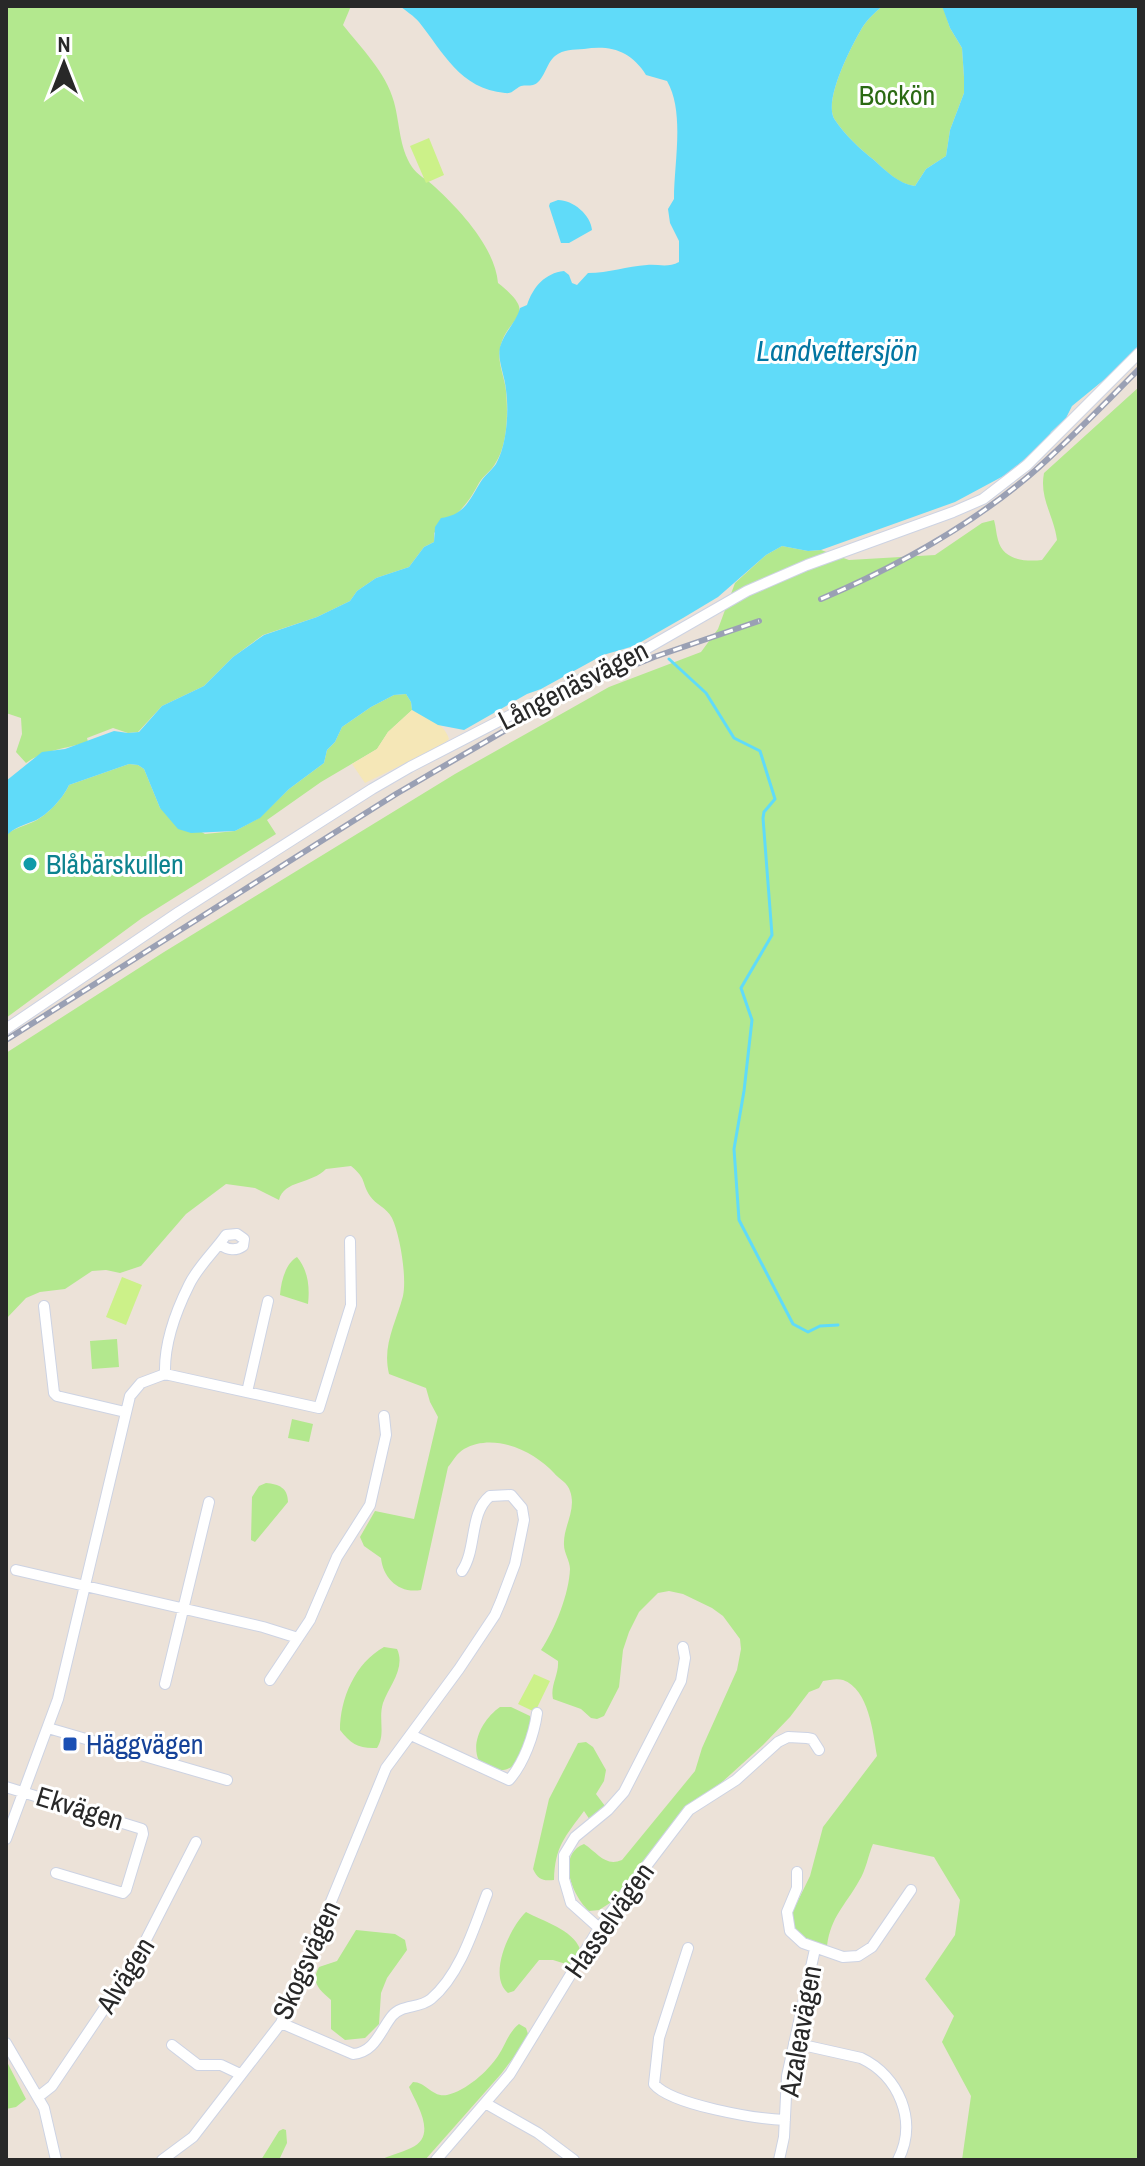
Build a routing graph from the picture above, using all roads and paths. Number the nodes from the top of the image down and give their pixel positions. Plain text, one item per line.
1 (1139, 353) edge
2 (6, 1029) edge
3 (350, 1241) dead end
4 (221, 1245) dead end
5 (268, 1301) dead end
6 (44, 1306) dead end
7 (165, 1374) junction
8 (247, 1392) junction
9 (125, 1412) junction
10 (384, 1416) dead end
11 (209, 1502) dead end
12 (16, 1570) dead end
13 (462, 1571) dead end
14 (87, 1585) junction
15 (184, 1609) junction
16 (298, 1638) junction
17 (683, 1647) dead end
18 (270, 1680) dead end
19 (165, 1684) dead end
20 (537, 1713) dead end
21 (48, 1728) junction
22 (411, 1735) junction
23 (819, 1750) dead end
24 (227, 1780) dead end
25 (6, 1786) edge
26 (23, 1790) junction
27 (6, 1839) edge
28 (196, 1842) dead end
29 (797, 1872) dead end
30 (56, 1873) dead end
31 (911, 1890) dead end
32 (487, 1894) dead end
33 (599, 1928) junction
34 (688, 1948) dead end
35 (815, 1949) junction
36 (281, 2023) junction
37 (6, 2043) edge
38 (794, 2043) junction
39 (172, 2045) dead end
40 (240, 2074) junction
41 (38, 2097) junction
42 (485, 2103) junction
43 (785, 2120) junction
44 (56, 2160) edge
45 (162, 2160) edge
46 (436, 2160) edge
47 (574, 2160) edge
48 (779, 2160) edge
49 (898, 2160) edge

1 - 2 street, Långenäsvägen
3 - 8 street
4 - 7 street
5 - 8 street
6 - 9 street
7 - 8 street
7 - 9 street
9 - 14 street
10 - 16 street
11 - 15 street
12 - 14 street
13 - 22 street, Skogsvägen
14 - 15 street
14 - 21 street
15 - 16 street
15 - 19 street
16 - 18 street
17 - 33 street
20 - 22 street
21 - 24 street
21 - 26 street
22 - 36 street, Skogsvägen
23 - 33 street, Hasselvägen
25 - 26 street
26 - 27 street
26 - 30 street, Ekvägen
28 - 41 street, Alvägen
29 - 35 street
31 - 35 street
32 - 36 street
33 - 42 street, Hasselvägen
34 - 43 street
35 - 38 street, Azaleavägen
36 - 40 street, Skogsvägen
37 - 41 street
38 - 43 street, Azaleavägen
38 - 49 street
39 - 40 street
40 - 45 street, Skogsvägen
41 - 44 street
42 - 46 street, Hasselvägen
42 - 47 street
43 - 48 street, Azaleavägen

